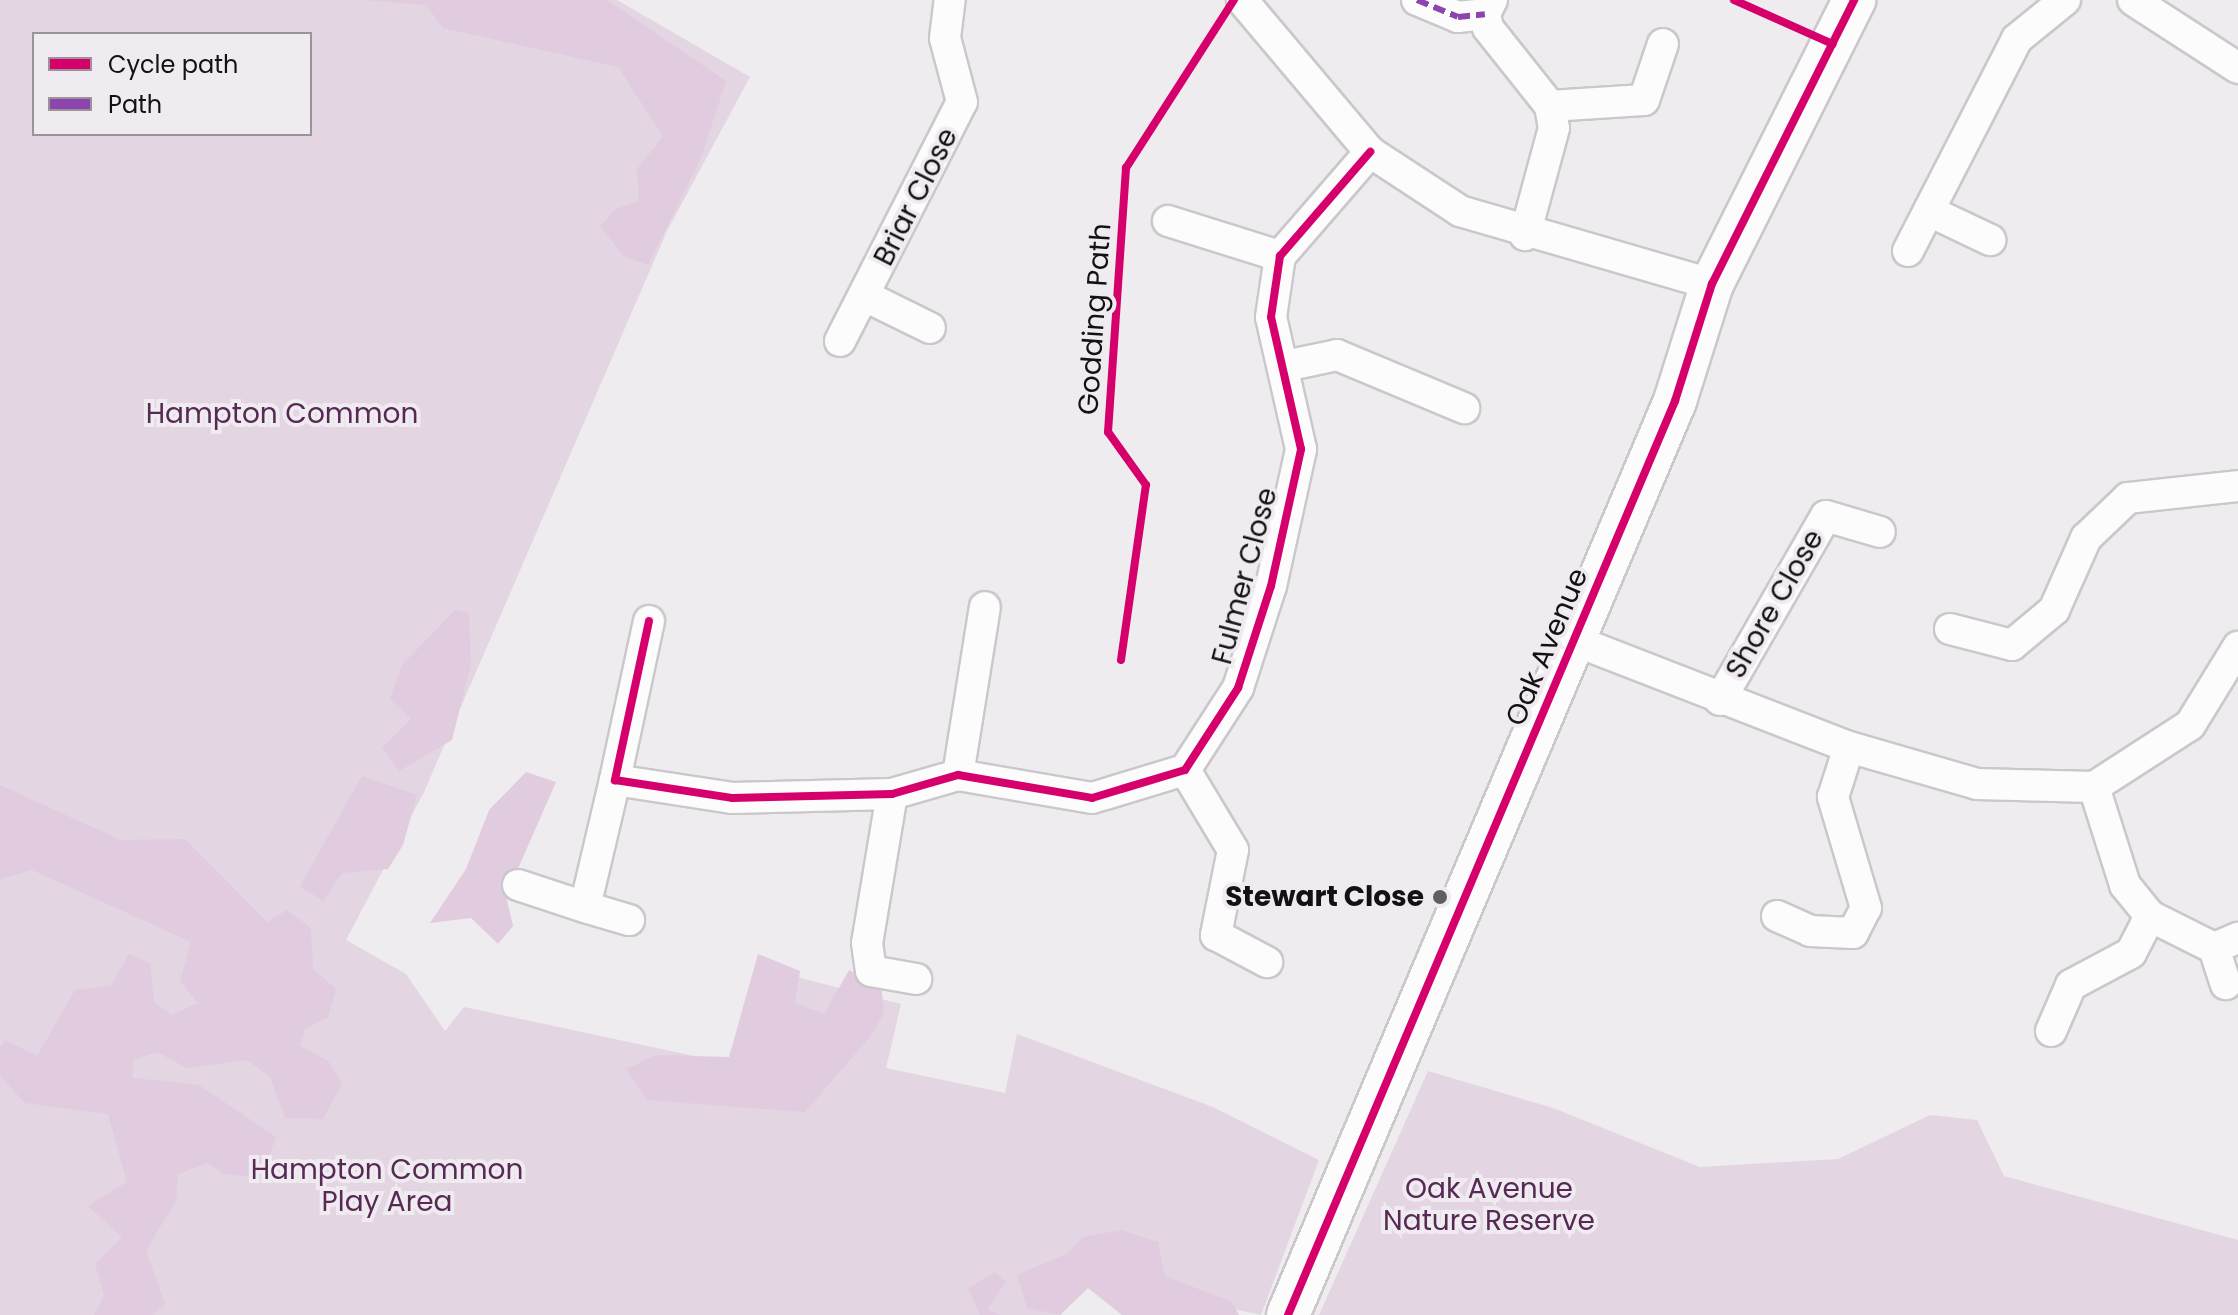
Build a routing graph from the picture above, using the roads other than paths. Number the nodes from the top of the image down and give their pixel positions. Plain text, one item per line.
1 (950, 0) edge
2 (1242, 0) edge
3 (1417, 0) edge
4 (1854, 0) edge
5 (2065, 0) edge
6 (2133, 0) edge
7 (1488, 7) edge
8 (1663, 44) dead end
9 (2238, 68) edge
10 (1550, 106) junction
11 (1370, 152) junction
12 (1929, 211) junction
13 (1168, 221) dead end
14 (1525, 235) junction
15 (1990, 240) dead end
16 (1908, 251) dead end
17 (1280, 256) junction
18 (1712, 284) junction
19 (867, 297) junction
20 (930, 328) dead end
21 (840, 341) dead end
22 (1285, 366) junction
23 (1464, 408) dead end
24 (2238, 486) edge
25 (1880, 532) dead end
26 (985, 607) dead end
27 (649, 621) dead end
28 (1950, 629) dead end
29 (1573, 640) junction
30 (2238, 647) edge
31 (1720, 700) junction
32 (1849, 747) junction
33 (1185, 770) junction
34 (958, 775) junction
35 (615, 780) junction
36 (2094, 787) junction
37 (892, 794) junction
38 (518, 885) dead end
39 (585, 907) junction
40 (1777, 916) dead end
41 (2150, 916) junction
42 (629, 920) dead end
43 (2226, 943) edge
44 (1267, 962) dead end
45 (916, 979) dead end
46 (2226, 984) dead end
47 (2051, 1031) dead end
48 (1288, 1315) edge

1 - 19 street, Briar Close
2 - 11 street
3 - 7 street
4 - 18 street, Oak Avenue
5 - 12 street
6 - 9 street
7 - 10 street
8 - 10 street
10 - 14 street
11 - 14 street
11 - 17 street
12 - 15 street
12 - 16 street
13 - 17 street
14 - 18 street
17 - 22 street, Fulmer Close
18 - 29 street, Oak Avenue
19 - 20 street
19 - 21 street, Briar Close
22 - 23 street
22 - 33 street, Fulmer Close
24 - 28 street
25 - 31 street, Shore Close
26 - 34 street
27 - 35 street
29 - 31 street
29 - 48 street, Oak Avenue
30 - 36 street
31 - 32 street
32 - 36 street
32 - 40 street
33 - 34 street
33 - 44 street
34 - 37 street
35 - 37 street
35 - 39 street
36 - 41 street
37 - 45 street
38 - 39 street
39 - 42 street
41 - 43 street
41 - 47 street
43 - 46 street

